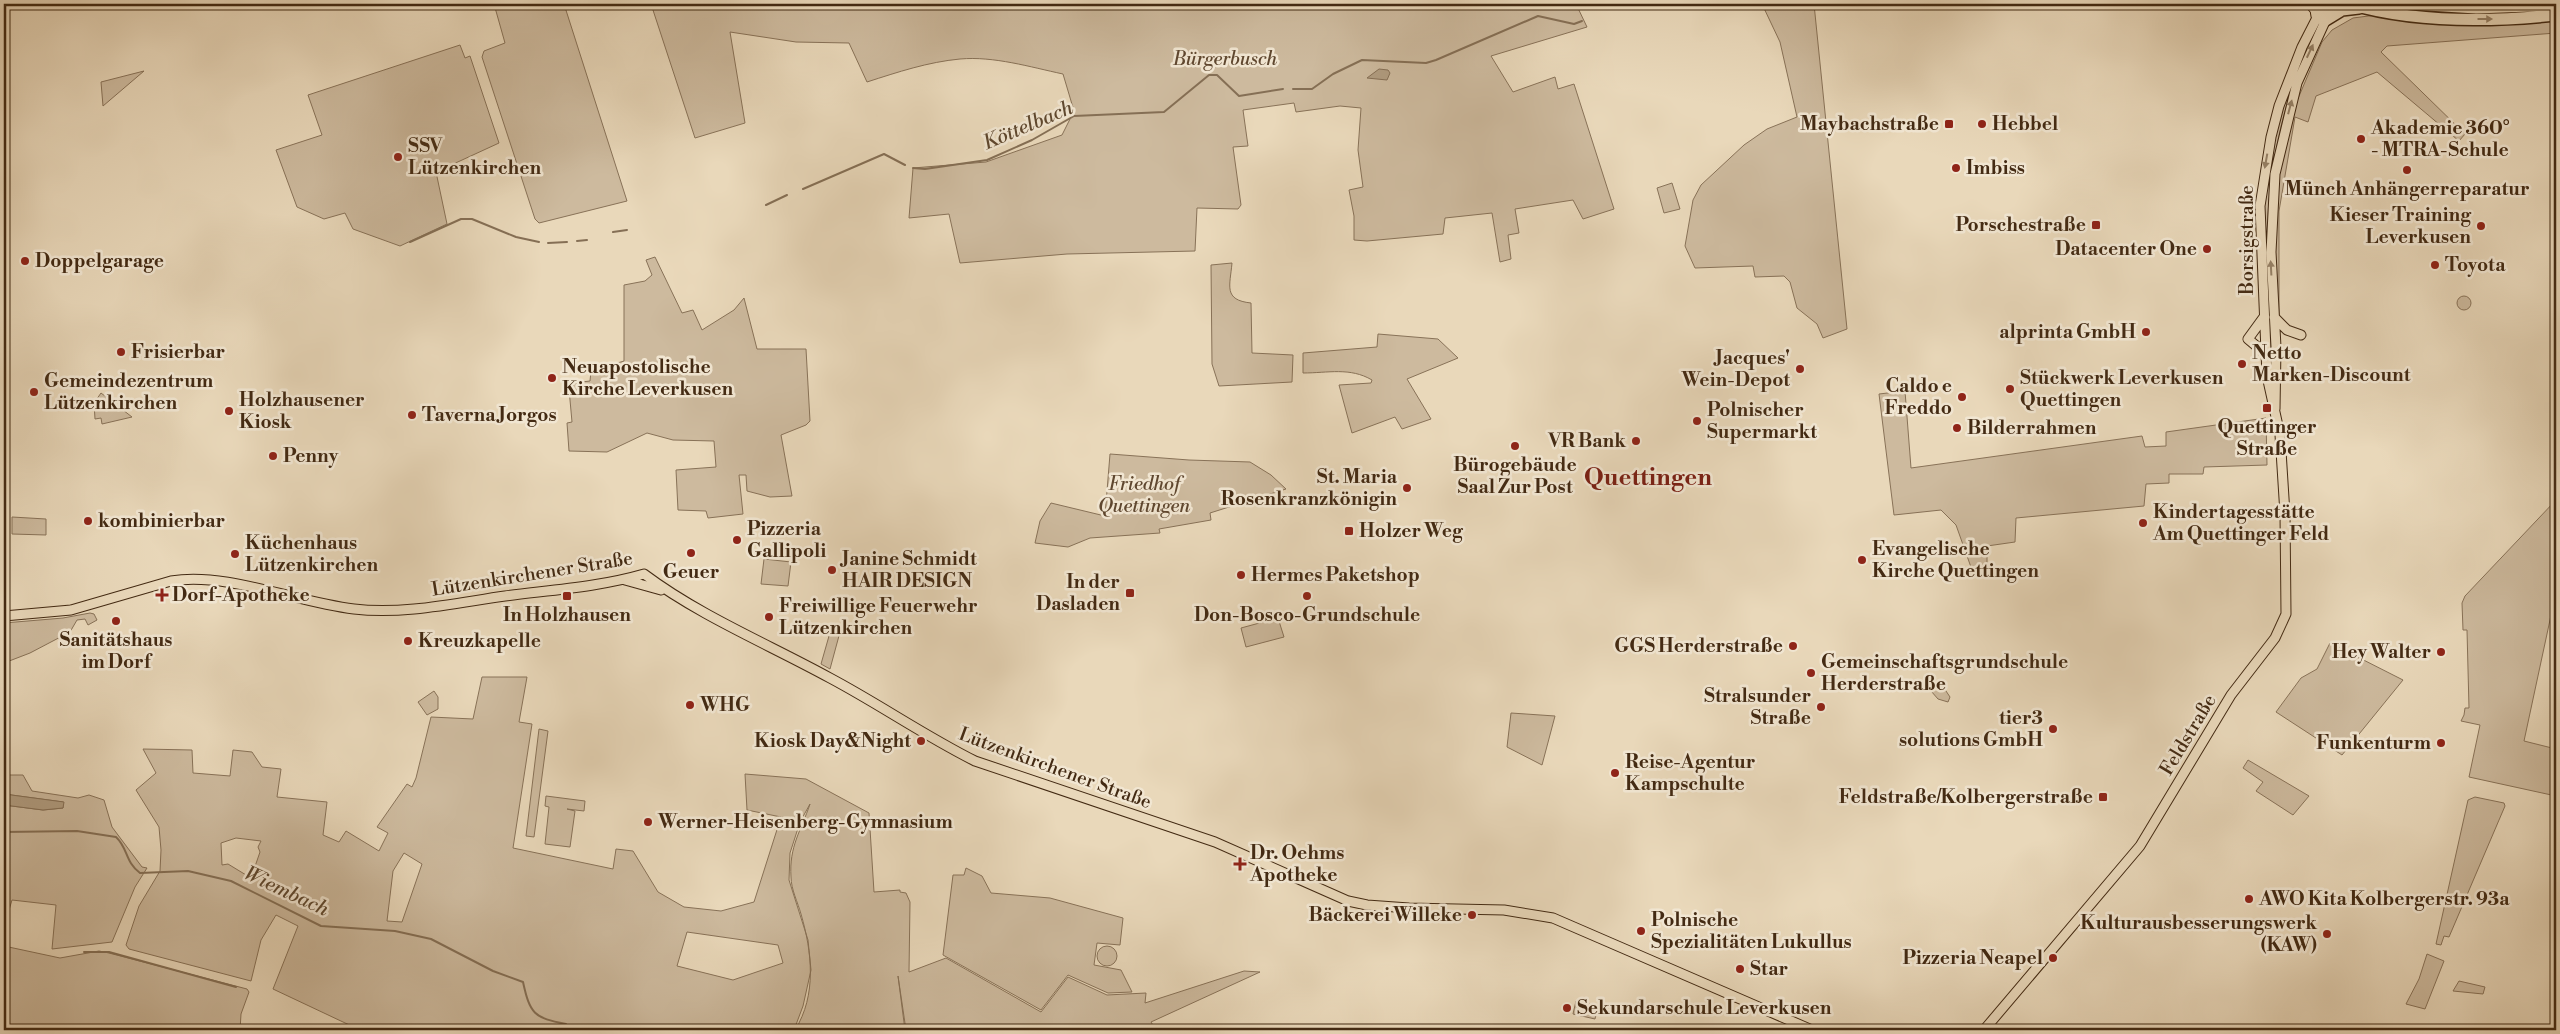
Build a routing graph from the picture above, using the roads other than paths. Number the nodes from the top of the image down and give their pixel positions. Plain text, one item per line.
1 (2310, 4) edge
2 (2324, 4) edge
3 (2333, 4) edge
4 (2350, 4) edge
5 (2412, 4) edge
6 (2556, 5) edge
7 (2364, 8) junction
8 (2556, 15) edge
9 (2320, 18) junction
10 (2274, 316) junction
11 (2264, 317) junction
12 (2270, 334) junction
13 (2301, 334) dead end
14 (2267, 355) junction
15 (2275, 409) junction
16 (4, 616) edge
17 (1812, 1030) edge
18 (1984, 1030) edge

1 - 9 main road
2 - 9 main road, Borsigstraße
3 - 9 main road
4 - 7 highway
5 - 6 highway
7 -> 8 highway
7 - 9 highway
10 -> 9 main road, Borsigstraße
9 -> 11 main road, Borsigstraße
10 - 12 main road, Borsigstraße
10 - 13 main road
11 - 12 main road, Borsigstraße
11 - 14 main road
12 - 14 main road, Feldstraße
12 - 15 main road, Feldstraße
14 - 15 main road, Feldstraße
15 - 18 main road, Feldstraße
16 - 17 main road, Lützenkirchener Straße

